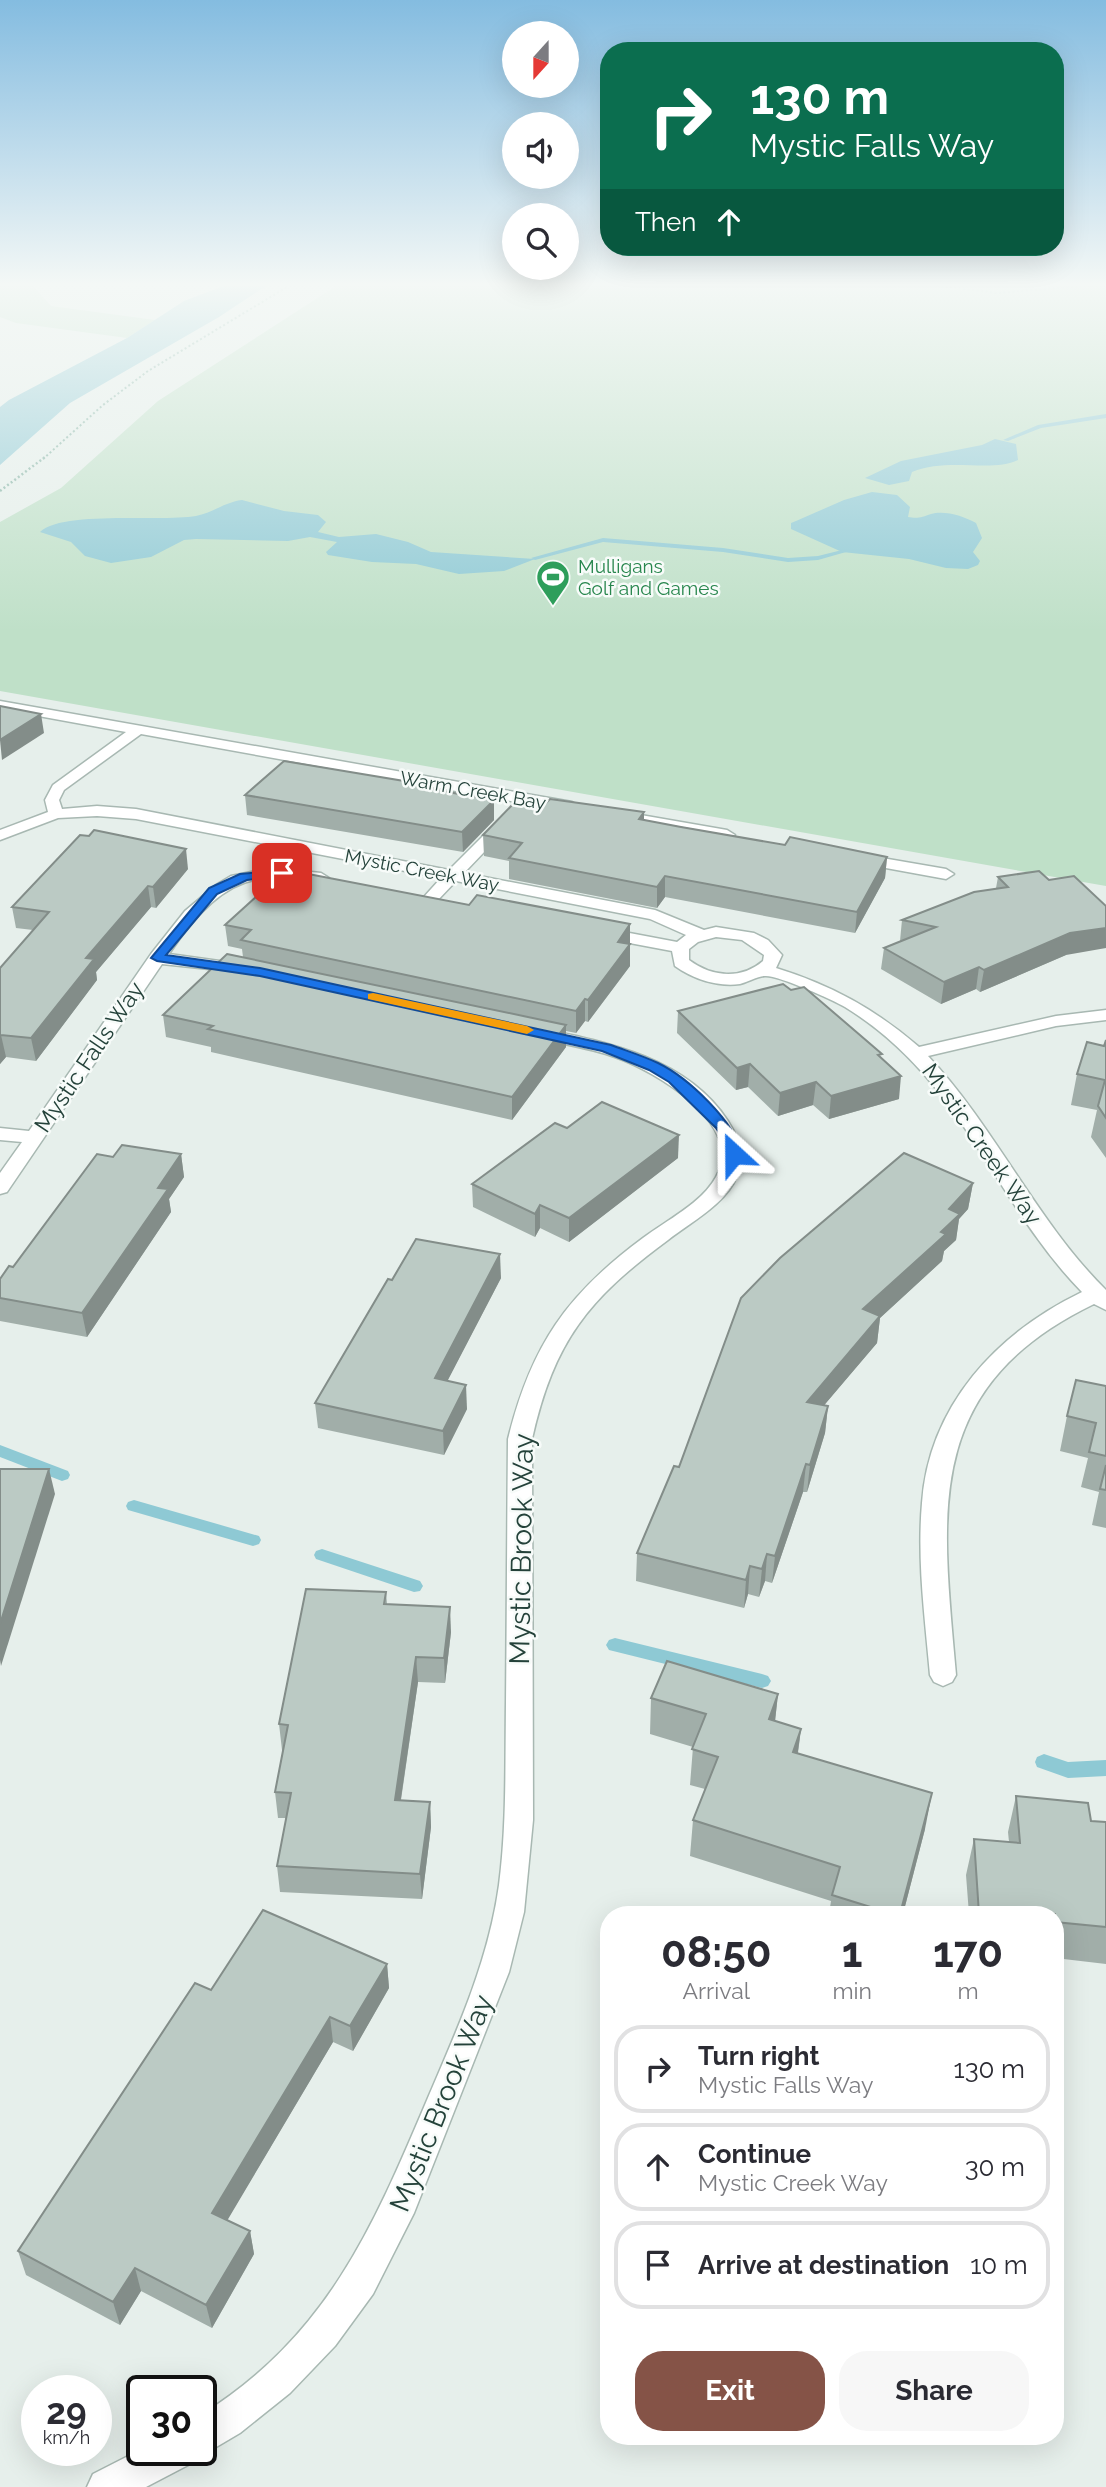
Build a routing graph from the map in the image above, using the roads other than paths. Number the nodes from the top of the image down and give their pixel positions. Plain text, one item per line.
1 (0, 705) edge
2 (138, 730) junction
3 (526, 799) junction
4 (594, 811) edge
5 (56, 814) junction
6 (621, 816) edge
7 (0, 835) edge
8 (743, 838) edge
9 (838, 855) edge
10 (946, 874) dead end
11 (453, 876) junction
12 (244, 877) joint
13 (342, 882) edge
14 (430, 900) edge
15 (593, 931) edge
16 (701, 935) junction
17 (680, 948) junction
18 (157, 958) junction
19 (765, 970) junction
20 (260, 972) edge
21 (1106, 1015) edge
22 (526, 1030) edge
23 (918, 1054) junction
24 (0, 1134) edge
25 (34, 1137) junction
26 (0, 1188) edge
27 (1101, 1299) edge
28 (943, 1675) dead end
29 (217, 2426) edge
30 (148, 2466) edge
31 (106, 2487) edge

1 - 2 street, Warm Creek Bay
2 - 3 street, Warm Creek Bay
2 - 5 street
3 - 4 street, Warm Creek Bay
3 - 11 street
5 - 7 street, Mystic Creek Way
5 - 11 street, Mystic Creek Way
6 - 8 street
9 - 10 street
11 - 14 street
11 - 16 street, Mystic Creek Way
12 - 13 street, Mystic Creek Way
12 - 18 street, Mystic Falls Way
15 - 17 street
16 - 17 street
16 - 19 street
17 - 19 street
18 - 20 street
18 - 25 street, Mystic Falls Way
19 - 23 street, Mystic Creek Way
21 - 23 street
22 - 29 street, Mystic Brook Way
23 - 27 street, Mystic Creek Way
24 - 25 street
25 - 26 street, Mystic Falls Way
27 - 28 street
30 - 31 street

